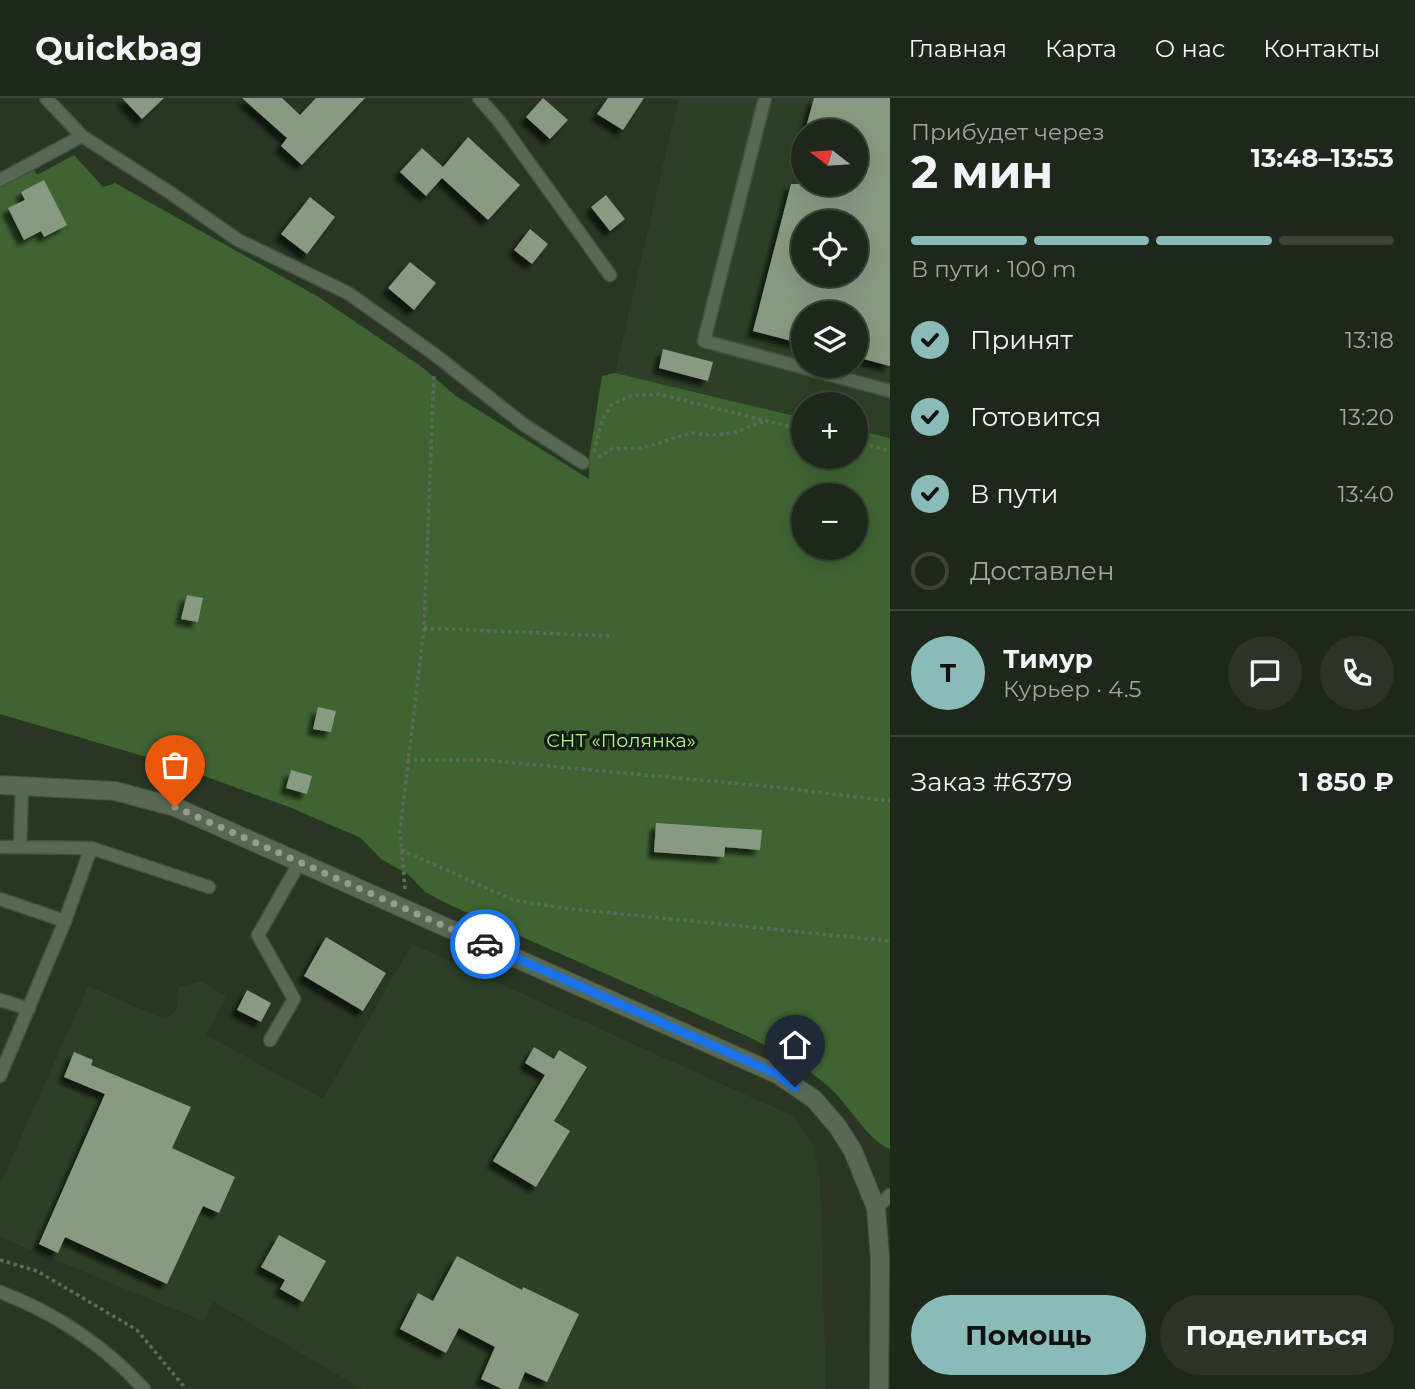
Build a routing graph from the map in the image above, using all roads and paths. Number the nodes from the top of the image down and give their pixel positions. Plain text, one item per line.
1 (46, 98) edge
2 (480, 98) edge
3 (765, 98) edge
4 (82, 136) junction
5 (0, 180) edge
6 (610, 275) dead end
7 (434, 354) junction
8 (890, 391) edge
9 (767, 421) junction
10 (791, 427) edge
11 (868, 445) edge
12 (890, 451) edge
13 (583, 463) dead end
14 (424, 628) junction
15 (609, 636) dead end
16 (407, 760) junction
17 (0, 785) edge
18 (22, 786) junction
19 (890, 801) edge
20 (0, 847) edge
21 (20, 847) junction
22 (91, 848) junction
23 (401, 850) junction
24 (300, 862) junction
25 (209, 887) dead end
26 (0, 899) edge
27 (408, 910) junction
28 (65, 921) junction
29 (890, 941) edge
30 (0, 1000) edge
31 (29, 1009) junction
32 (270, 1040) dead end
33 (0, 1076) edge
34 (890, 1195) edge
35 (876, 1208) junction
36 (0, 1260) edge
37 (0, 1292) edge
38 (885, 1361) edge
39 (144, 1389) edge
40 (186, 1389) edge
41 (879, 1389) edge

1 - 4 lane
2 - 6 lane
3 - 8 lane
4 - 5 lane
4 - 7 lane
7 - 13 lane
7 - 14 path
9 - 9 path
9 - 10 path
11 - 12 path
14 - 15 path
14 - 16 path
16 - 19 path
16 - 23 path
17 - 18 street
18 - 21 lane
18 - 24 street
20 - 21 lane
21 - 22 lane
22 - 25 lane
22 - 28 lane
23 - 27 path
23 - 29 path
24 - 27 street
24 - 32 lane
26 - 28 lane
27 - 35 street
28 - 31 lane
30 - 31 lane
31 - 33 lane
34 - 35 lane
35 - 38 street
36 - 40 path
37 - 39 lane
38 - 41 street

